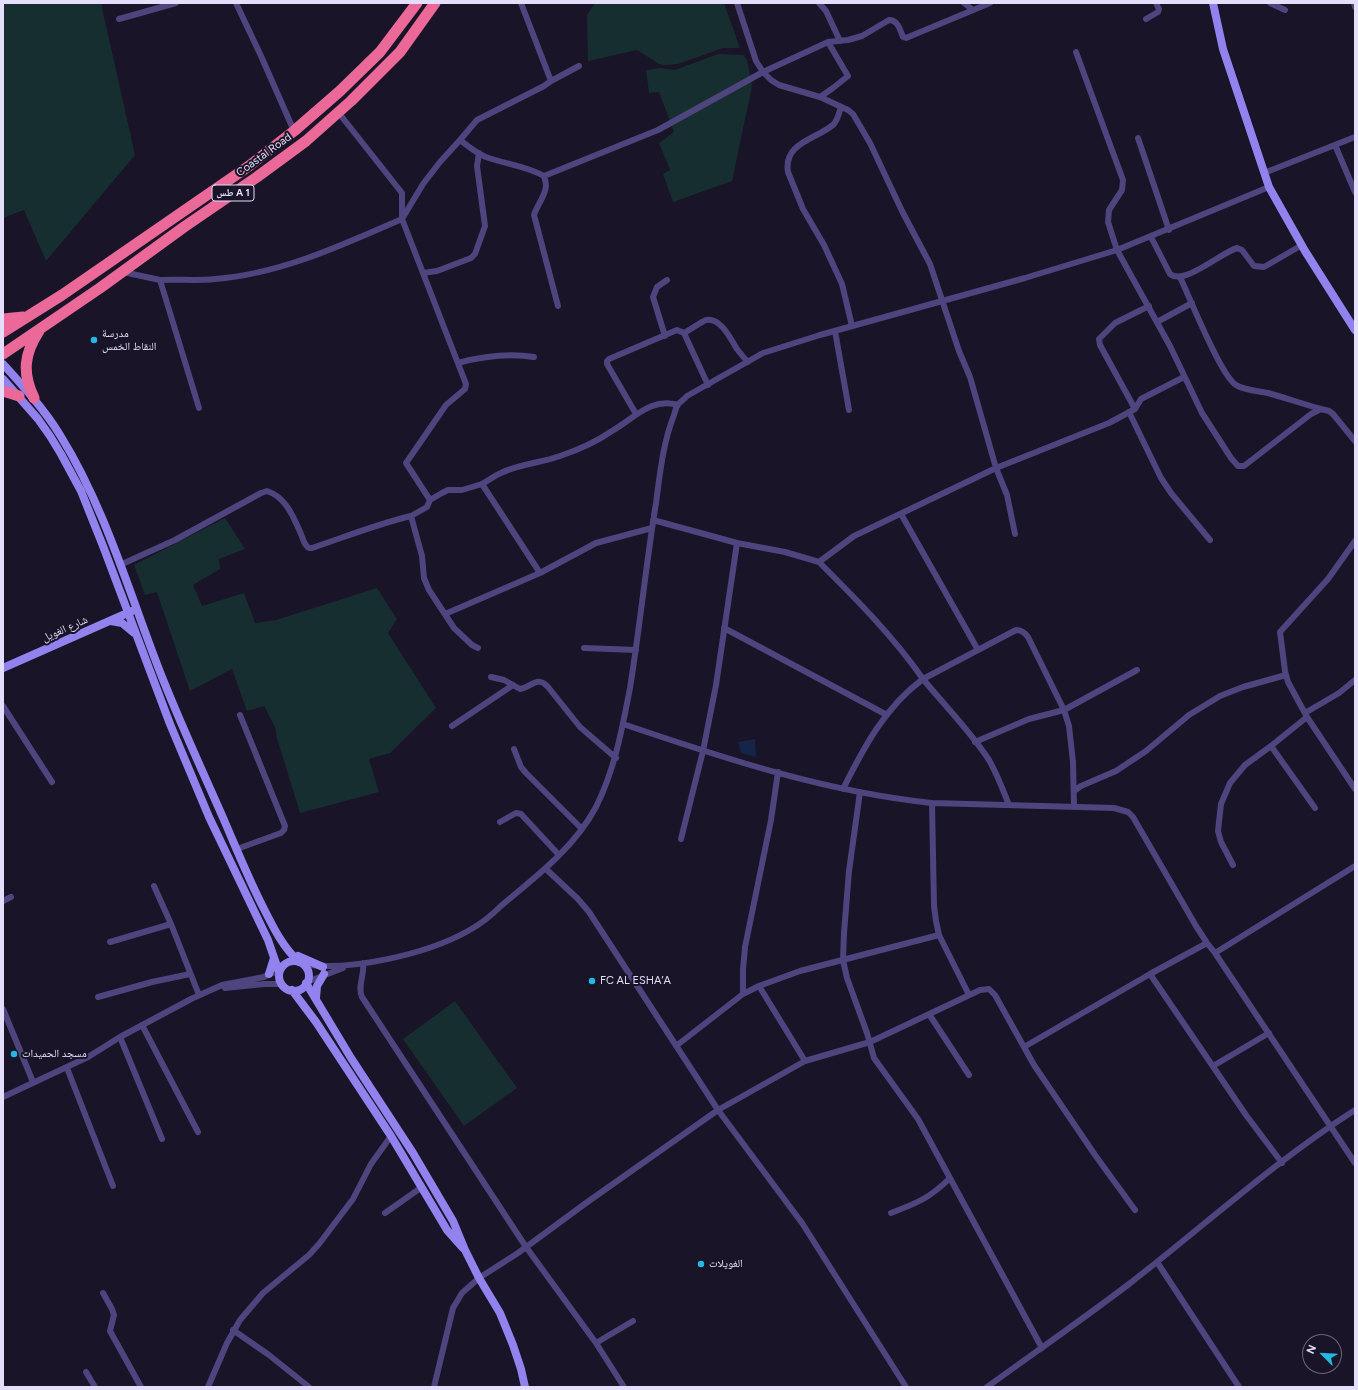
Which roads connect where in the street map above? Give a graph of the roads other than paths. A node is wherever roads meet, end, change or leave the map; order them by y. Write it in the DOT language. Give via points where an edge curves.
graph roads {
  1 [pos="176,3"];
  2 [pos="236,3"];
  3 [pos="417,3"];
  4 [pos="435,3"];
  5 [pos="521,3"];
  6 [pos="738,3"];
  7 [pos="819,3"];
  8 [pos="964,3"];
  9 [pos="990,3"];
  10 [pos="1156,3"];
  11 [pos="1213,3"];
  12 [pos="1270,3"];
  13 [pos="1354,3"];
  14 [pos="1355,7"];
  15 [pos="973,10"];
  16 [pos="1285,10"];
  17 [pos="1146,19"];
  18 [pos="119,20"];
  19 [pos="840,41"];
  20 [pos="828,42"];
  21 [pos="1076,52"];
  22 [pos="579,66"];
  23 [pos="763,72"];
  24 [pos="551,81"];
  25 [pos="820,98"];
  26 [pos="841,107"];
  27 [pos="338,112"];
  28 [pos="294,131"];
  29 [pos="1355,137"];
  30 [pos="1138,138"];
  31 [pos="460,140"];
  32 [pos="1335,144"];
  33 [pos="479,153"];
  34 [pos="1264,173"];
  35 [pos="544,176"];
  36 [pos="1269,187"];
  37 [pos="1355,192"];
  38 [pos="402,220"];
  39 [pos="1169,230"];
  40 [pos="1151,236"];
  41 [pos="1302,245"];
  42 [pos="1117,250"];
  43 [pos="121,272"];
  44 [pos="423,273"];
  45 [pos="1180,276"];
  46 [pos="160,280"];
  47 [pos="667,280"];
  48 [pos="943,302"];
  49 [pos="1192,304"];
  50 [pos="558,306"];
  51 [pos="1149,306"];
  52 [pos="25,317"];
  53 [pos="3,319"];
  54 [pos="1157,322"];
  55 [pos="47,323"];
  56 [pos="852,326"];
  57 [pos="1355,330"];
  58 [pos="835,331"];
  59 [pos="3,332"];
  60 [pos="684,333"];
  61 [pos="665,336"];
  62 [pos="3,354"];
  63 [pos="534,357"];
  64 [pos="748,362"];
  65 [pos="458,363"];
  66 [pos="3,364"];
  67 [pos="1184,376"];
  68 [pos="3,379"];
  69 [pos="708,385"];
  70 [pos="3,391"];
  71 [pos="19,396"];
  72 [pos="34,398"];
  73 [pos="678,405"];
  74 [pos="199,408"];
  75 [pos="1135,409"];
  76 [pos="1321,409"];
  77 [pos="849,410"];
  78 [pos="1129,412"];
  79 [pos="636,414"];
  80 [pos="1355,441"];
  81 [pos="996,468"];
  82 [pos="482,484"];
  83 [pos="430,500"];
  84 [pos="901,514"];
  85 [pos="411,516"];
  86 [pos="653,520"];
  87 [pos="652,528"];
  88 [pos="1015,534"];
  89 [pos="1210,540"];
  90 [pos="1355,541"];
  91 [pos="737,543"];
  92 [pos="819,562"];
  93 [pos="120,565"];
  94 [pos="540,573"];
  95 [pos="123,599"];
  96 [pos="137,609"];
  97 [pos="128,613"];
  98 [pos="445,614"];
  99 [pos="111,620"];
  100 [pos="724,628"];
  101 [pos="136,634"];
  102 [pos="478,648"];
  103 [pos="584,648"];
  104 [pos="636,650"];
  105 [pos="978,650"];
  106 [pos="3,668"];
  107 [pos="1137,670"];
  108 [pos="1286,675"];
  109 [pos="491,677"];
  110 [pos="923,679"];
  111 [pos="1355,680"];
  112 [pos="513,684"];
  113 [pos="3,706"];
  114 [pos="1064,710"];
  115 [pos="240,715"];
  116 [pos="887,715"];
  117 [pos="1306,715"];
  118 [pos="623,724"];
  119 [pos="452,726"];
  120 [pos="975,742"];
  121 [pos="1271,746"];
  122 [pos="514,749"];
  123 [pos="703,751"];
  124 [pos="616,758"];
  125 [pos="778,772"];
  126 [pos="52,782"];
  127 [pos="843,789"];
  128 [pos="1355,789"];
  129 [pos="1074,791"];
  130 [pos="860,792"];
  131 [pos="932,803"];
  132 [pos="1009,805"];
  133 [pos="1074,806"];
  134 [pos="1315,808"];
  135 [pos="500,822"];
  136 [pos="582,829"];
  137 [pos="681,839"];
  138 [pos="237,849"];
  139 [pos="559,855"];
  140 [pos="1233,865"];
  141 [pos="1355,866"];
  142 [pos="546,869"];
  143 [pos="154,886"];
  144 [pos="11,897"];
  145 [pos="3,901"];
  146 [pos="171,924"];
  147 [pos="939,935"];
  148 [pos="110,942"];
  149 [pos="1207,943"];
  150 [pos="288,950"];
  151 [pos="1215,953"];
  152 [pos="274,955"];
  153 [pos="843,960"];
  154 [pos="301,963"];
  155 [pos="363,963"];
  156 [pos="323,970"];
  157 [pos="279,972"];
  158 [pos="190,974"];
  159 [pos="269,974"];
  160 [pos="1150,974"];
  161 [pos="307,982"];
  162 [pos="282,984"];
  163 [pos="759,986"];
  164 [pos="214,989"];
  165 [pos="292,990"];
  166 [pos="744,994"];
  167 [pos="199,995"];
  168 [pos="969,995"];
  169 [pos="98,997"];
  170 [pos="316,998"];
  171 [pos="3,1009"];
  172 [pos="930,1014"];
  173 [pos="142,1025"];
  174 [pos="1269,1033"];
  175 [pos="120,1037"];
  176 [pos="870,1042"];
  177 [pos="676,1046"];
  178 [pos="1024,1046"];
  179 [pos="805,1061"];
  180 [pos="1213,1066"];
  181 [pos="67,1068"];
  182 [pos="969,1075"];
  183 [pos="33,1082"];
  184 [pos="3,1098"];
  185 [pos="718,1110"];
  186 [pos="1355,1110"];
  187 [pos="1330,1126"];
  188 [pos="198,1132"];
  189 [pos="391,1136"];
  190 [pos="162,1139"];
  191 [pos="1282,1163"];
  192 [pos="1355,1163"];
  193 [pos="950,1178"];
  194 [pos="113,1186"];
  195 [pos="422,1187"];
  196 [pos="1135,1210"];
  197 [pos="385,1213"];
  198 [pos="891,1213"];
  199 [pos="526,1247"];
  200 [pos="465,1250"];
  201 [pos="1157,1262"];
  202 [pos="479,1278"];
  203 [pos="103,1293"];
  204 [pos="633,1321"];
  205 [pos="233,1330"];
  206 [pos="596,1343"];
  207 [pos="1042,1348"];
  208 [pos="86,1372"];
  209 [pos="95,1387"];
  210 [pos="141,1387"];
  211 [pos="208,1387"];
  212 [pos="309,1387"];
  213 [pos="434,1387"];
  214 [pos="525,1387"];
  215 [pos="624,1387"];
  216 [pos="906,1387"];
  217 [pos="987,1387"];
  218 [pos="1239,1387"];
  1 -- 18 [label="street"];
  2 -- 28 [label="street"];
  3 -- 28 [label="highway, Coastal Road / طس A 1" via="380,52"];
  4 -- 27 [label="highway, Coastal Road / طس A 1" via="400,52"];
  5 -- 24 [label="street"];
  6 -- 23 [label="street" via="756,61"];
  7 -- 19 [label="street" via="826,11"];
  8 -- 15 [label="street"];
  9 -- 15 [label="street"];
  10 -- 17 [label="street" via="1158,12"];
  11 -- 34 [label="street" via="1223,49"];
  12 -- 16 [label="street"];
  13 -- 14 [label="street"];
  15 -- 19 [label="street" via="906,38 892,20 862,36"];
  19 -- 20 [label="street"];
  20 -- 23 [label="street"];
  20 -- 25 [label="street" via="848,76"];
  21 -- 42 [label="street" via="1123,180 1122,190 1109,210 1108,222"];
  22 -- 24 [label="street"];
  23 -- 25 [label="street" via="779,85"];
  23 -- 35 [label="street" via="658,130"];
  24 -- 31 [label="street" via="476,120"];
  25 -- 26 [label="street"];
  26 -- 48 [label="street" via="854,114 870,143 930,264"];
  26 -- 56 [label="street" via="833,124 805,140 792,152 787,167 803,209 824,245 842,284"];
  27 -- 38 [label="street" via="402,193"];
  27 -- 43 [label="highway, Coastal Road / طس A 1" via="306,141"];
  28 -- 52 [label="highway, Coastal Road / طس A 1" via="249,166 42,308"];
  29 -- 32 [label="street"];
  30 -- 39 [label="street"];
  31 -- 33 [label="street"];
  31 -- 38 [label="street" via="423,184"];
  32 -- 34 [label="street"];
  32 -- 37 [label="street"];
  33 -- 35 [label="street"];
  33 -- 44 [label="street" via="477,166 485,226 475,254 471,258"];
  34 -- 36 [label="street"];
  35 -- 50 [label="street" via="546,186 534,215"];
  36 -- 39 [label="street"];
  36 -- 41 [label="street"];
  38 -- 44 [label="street"];
  38 -- 46 [label="street" via="285,266 215,279"];
  39 -- 40 [label="street"];
  40 -- 42 [label="street"];
  40 -- 45 [label="street" via="1170,274"];
  41 -- 45 [label="street" via="1264,267 1254,266 1242,250 1237,248 1195,271"];
  41 -- 57 [label="street"];
  42 -- 48 [label="street"];
  42 -- 51 [label="street"];
  43 -- 46 [label="street"];
  43 -- 55 [label="highway, Coastal Road / طس A 1"];
  44 -- 65 [label="street"];
  45 -- 49 [label="street"];
  46 -- 74 [label="street"];
  47 -- 61 [label="street" via="657,287 653,296"];
  48 -- 56 [label="street"];
  48 -- 81 [label="street" via="970,377"];
  49 -- 54 [label="street"];
  49 -- 76 [label="street" via="1222,366 1234,384"];
  51 -- 54 [label="street"];
  51 -- 75 [label="street" via="1115,323 1100,338 1100,345"];
  52 -- 53 [label="highway"];
  52 -- 59 [label="highway, Coastal Road / طس A 1"];
  54 -- 67 [label="street"];
  55 -- 62 [label="highway, Coastal Road / طس A 1"];
  55 -- 72 [label="highway" via="32,341 28,352 26,376"];
  56 -- 58 [label="street"];
  58 -- 64 [label="street" via="763,353"];
  58 -- 77 [label="street"];
  60 -- 61 [label="street" via="677,330"];
  60 -- 64 [label="street" via="706,320 715,322 729,335"];
  60 -- 69 [label="street"];
  61 -- 79 [label="street" via="607,361"];
  63 -- 65 [label="street" via="496,355"];
  64 -- 69 [label="street"];
  65 -- 83 [label="street" via="465,381 465,389 446,405 406,463"];
  66 -- 72 [label="street"];
  67 -- 75 [label="street" via="1141,399"];
  67 -- 76 [label="street" via="1202,413 1235,464 1240,467"];
  68 -- 71 [label="street"];
  69 -- 73 [label="street" via="687,396"];
  70 -- 71 [label="highway"];
  71 -- 95 [label="street" via="50,436 72,472"];
  72 -- 93 [label="street" via="80,469"];
  73 -- 79 [label="street" via="664,403"];
  73 -- 86 [label="street" via="664,452"];
  75 -- 78 [label="street"];
  76 -- 80 [label="street" via="1333,414"];
  78 -- 81 [label="street" via="1109,423"];
  78 -- 89 [label="street" via="1161,478"];
  79 -- 82 [label="street" via="589,444 559,457 501,473"];
  81 -- 84 [label="street"];
  81 -- 88 [label="street" via="1007,495"];
  82 -- 83 [label="street" via="462,490 448,490"];
  82 -- 94 [label="street"];
  83 -- 85 [label="street" via="427,507"];
  84 -- 92 [label="street" via="854,536"];
  84 -- 105 [label="street"];
  85 -- 93 [label="street" via="387,521 309,548 304,543 292,512 277,496 267,491 261,492 175,540"];
  85 -- 98 [label="street" via="422,556 426,584"];
  86 -- 87 [label="street"];
  86 -- 91 [label="street"];
  87 -- 94 [label="street" via="596,543"];
  87 -- 104 [label="street"];
  90 -- 108 [label="street" via="1328,579 1280,632"];
  91 -- 92 [label="street" via="785,552"];
  91 -- 100 [label="street"];
  92 -- 110 [label="street" via="860,602 906,655"];
  93 -- 96 [label="street"];
  94 -- 98 [label="street"];
  95 -- 97 [label="street"];
  95 -- 99 [label="street"];
  96 -- 97 [label="street, شارع الغويل"];
  96 -- 138 [label="street" via="162,678"];
  97 -- 99 [label="street, شارع الغويل"];
  97 -- 101 [label="street"];
  98 -- 102 [label="street" via="454,628"];
  99 -- 101 [label="street" via="122,623"];
  99 -- 106 [label="street, شارع الغويل"];
  100 -- 116 [label="street"];
  100 -- 123 [label="street"];
  101 -- 152 [label="street" via="188,768"];
  103 -- 104 [label="street"];
  104 -- 118 [label="street"];
  105 -- 110 [label="street"];
  105 -- 114 [label="street" via="1016,630 1025,633"];
  107 -- 114 [label="street"];
  108 -- 117 [label="street"];
  108 -- 129 [label="street" via="1220,696 1189,715 1146,751 1116,771"];
  109 -- 112 [label="street"];
  110 -- 116 [label="street" via="898,700"];
  110 -- 120 [label="street"];
  111 -- 117 [label="street"];
  112 -- 119 [label="street"];
  112 -- 124 [label="street" via="523,689 542,682 580,727"];
  113 -- 126 [label="street"];
  114 -- 120 [label="street" via="1029,719"];
  114 -- 129 [label="street" via="1071,734"];
  115 -- 138 [label="street" via="285,826 281,833"];
  116 -- 127 [label="street" via="866,743"];
  117 -- 121 [label="street"];
  117 -- 128 [label="street"];
  118 -- 123 [label="street"];
  118 -- 124 [label="street"];
  120 -- 132 [label="street" via="997,776"];
  121 -- 134 [label="street"];
  121 -- 140 [label="street" via="1237,773 1221,804 1218,831"];
  122 -- 136 [label="street" via="526,773"];
  123 -- 125 [label="street"];
  123 -- 137 [label="street"];
  124 -- 136 [label="street" via="601,796"];
  125 -- 127 [label="street"];
  125 -- 166 [label="street" via="771,820 745,947"];
  127 -- 130 [label="street"];
  129 -- 133 [label="street"];
  130 -- 131 [label="street"];
  130 -- 153 [label="street" via="849,871"];
  131 -- 132 [label="street"];
  131 -- 147 [label="street" via="934,906"];
  132 -- 133 [label="street"];
  133 -- 149 [label="street" via="1122,809 1133,817"];
  135 -- 139 [label="street" via="516,813 521,814"];
  136 -- 139 [label="street"];
  138 -- 150 [label="street" via="255,891"];
  139 -- 142 [label="street"];
  141 -- 151 [label="street"];
  142 -- 155 [label="street" via="467,932 432,948"];
  142 -- 177 [label="street" via="589,912"];
  143 -- 146 [label="street"];
  144 -- 145 [label="street"];
  146 -- 148 [label="street"];
  146 -- 158 [label="street"];
  147 -- 153 [label="street"];
  147 -- 168 [label="street"];
  149 -- 151 [label="street"];
  149 -- 160 [label="street"];
  150 -- 154 [label="street"];
  150 -- 156 [label="street"];
  151 -- 174 [label="street"];
  152 -- 157 [label="street"];
  152 -- 159 [label="street"];
  153 -- 163 [label="street" via="800,971"];
  153 -- 176 [label="street"];
  154 -- 156 [label="street"];
  154 -- 157 [label="street" via="291,961"];
  154 -- 161 [label="street" via="307,970"];
  155 -- 156 [label="street"];
  155 -- 199 [label="street" via="360,989 362,997"];
  156 -- 161 [label="street"];
  156 -- 170 [label="street"];
  157 -- 159 [label="street"];
  157 -- 162 [label="street"];
  158 -- 167 [label="street"];
  158 -- 169 [label="street"];
  159 -- 164 [label="street"];
  160 -- 178 [label="street"];
  160 -- 180 [label="street"];
  161 -- 165 [label="street" via="300,989"];
  161 -- 170 [label="street"];
  162 -- 164 [label="street"];
  162 -- 165 [label="street" via="288,990"];
  163 -- 166 [label="street"];
  163 -- 179 [label="street"];
  164 -- 167 [label="street"];
  165 -- 189 [label="street"];
  166 -- 177 [label="street"];
  167 -- 173 [label="street"];
  168 -- 172 [label="street"];
  168 -- 178 [label="street" via="989,989"];
  170 -- 200 [label="street" via="437,1194 456,1227"];
  171 -- 183 [label="street"];
  172 -- 176 [label="street"];
  172 -- 182 [label="street"];
  173 -- 175 [label="street"];
  173 -- 188 [label="street"];
  174 -- 180 [label="street"];
  174 -- 187 [label="street"];
  175 -- 181 [label="street"];
  175 -- 190 [label="street"];
  176 -- 179 [label="street"];
  176 -- 193 [label="street" via="874,1058 918,1119"];
  177 -- 185 [label="street"];
  178 -- 196 [label="street" via="1034,1065"];
  179 -- 185 [label="street"];
  180 -- 191 [label="street"];
  181 -- 183 [label="street"];
  181 -- 194 [label="street"];
  183 -- 184 [label="street"];
  185 -- 199 [label="street"];
  185 -- 216 [label="street" via="802,1222"];
  186 -- 187 [label="street"];
  187 -- 191 [label="street"];
  187 -- 192 [label="street"];
  189 -- 195 [label="street"];
  189 -- 205 [label="street" via="371,1164 345,1210 319,1244 259,1297"];
  191 -- 201 [label="street"];
  193 -- 198 [label="street" via="937,1191"];
  193 -- 207 [label="street"];
  195 -- 197 [label="street"];
  195 -- 200 [label="street" via="447,1230"];
  199 -- 202 [label="street"];
  199 -- 206 [label="street"];
  200 -- 202 [label="street"];
  201 -- 207 [label="street"];
  201 -- 218 [label="street"];
  202 -- 213 [label="street" via="462,1293 453,1308"];
  202 -- 214 [label="street" via="500,1313 513,1345"];
  203 -- 210 [label="street" via="114,1315 110,1331"];
  204 -- 206 [label="street"];
  205 -- 211 [label="street"];
  205 -- 212 [label="street"];
  206 -- 215 [label="street"];
  207 -- 217 [label="street"];
  208 -- 209 [label="street"];
}
